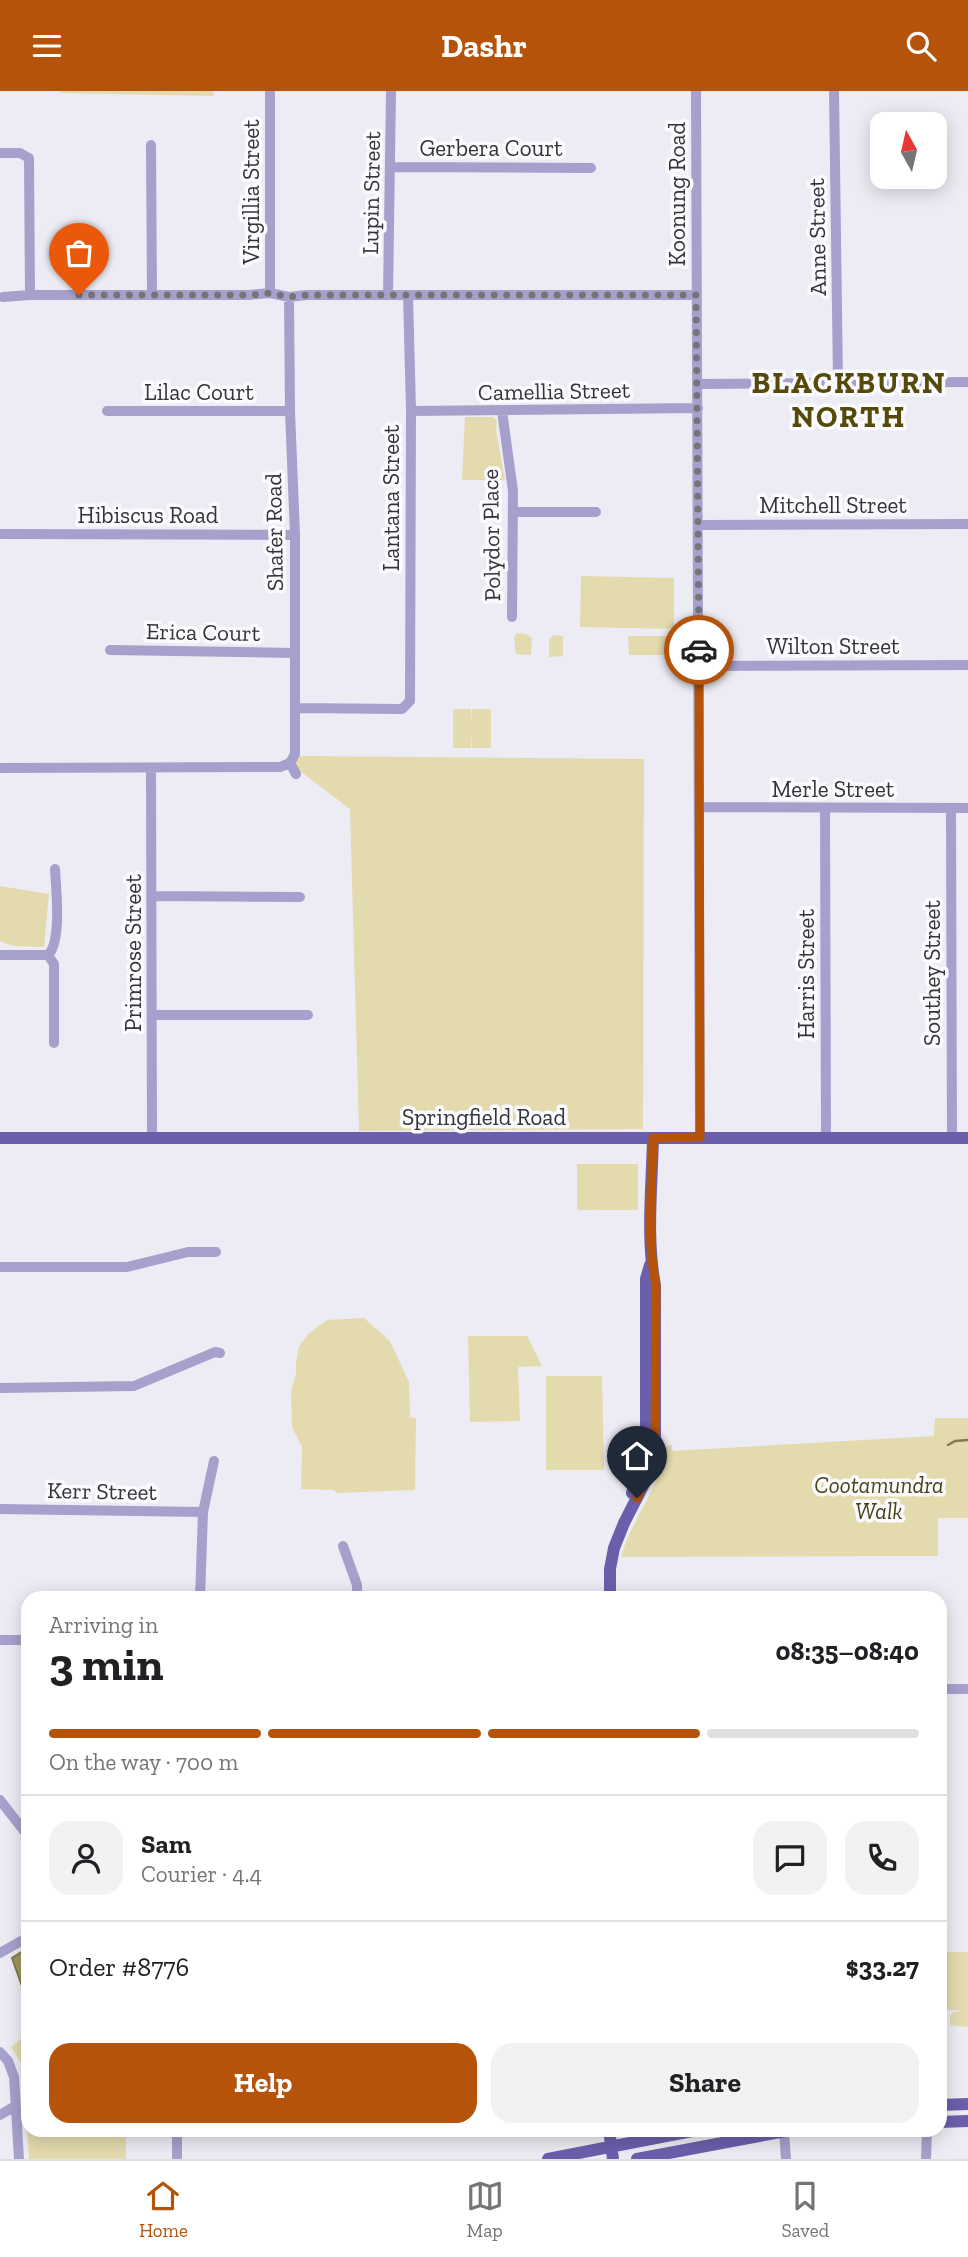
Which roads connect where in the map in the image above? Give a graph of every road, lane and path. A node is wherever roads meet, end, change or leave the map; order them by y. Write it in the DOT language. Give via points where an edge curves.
graph roads {
  1 [pos="270,91"];
  2 [pos="391,91"];
  3 [pos="696,91"];
  4 [pos="834,91"];
  5 [pos="151,145"];
  6 [pos="0,153"];
  7 [pos="390,167"];
  8 [pos="590,167"];
  9 [pos="270,293"];
  10 [pos="30,295"];
  11 [pos="152,295"];
  12 [pos="388,295"];
  13 [pos="408,295"];
  14 [pos="696,295"];
  15 [pos="1,297"];
  16 [pos="289,297"];
  17 [pos="968,382"];
  18 [pos="838,383"];
  19 [pos="698,384"];
  20 [pos="698,408"];
  21 [pos="107,411"];
  22 [pos="290,411"];
  23 [pos="411,411"];
  24 [pos="502,411"];
  25 [pos="514,512"];
  26 [pos="596,512"];
  27 [pos="968,524"];
  28 [pos="698,525"];
  29 [pos="0,534"];
  30 [pos="295,535"];
  31 [pos="512,617"];
  32 [pos="110,650"];
  33 [pos="295,653"];
  34 [pos="968,665"];
  35 [pos="699,666"];
  36 [pos="295,708"];
  37 [pos="290,764"];
  38 [pos="0,768"];
  39 [pos="151,768"];
  40 [pos="296,773"];
  41 [pos="699,807"];
  42 [pos="825,809"];
  43 [pos="951,809"];
  44 [pos="968,809"];
  45 [pos="55,869"];
  46 [pos="153,897"];
  47 [pos="300,897"];
  48 [pos="0,955"];
  49 [pos="48,955"];
  50 [pos="153,1014"];
  51 [pos="308,1015"];
  52 [pos="54,1043"];
  53 [pos="700,1137"];
  54 [pos="0,1138"];
  55 [pos="152,1138"];
  56 [pos="653,1138"];
  57 [pos="826,1138"];
  58 [pos="952,1138"];
  59 [pos="968,1138"];
  60 [pos="216,1252"];
  61 [pos="0,1267"];
  62 [pos="651,1343"];
  63 [pos="220,1353"];
  64 [pos="646,1373"];
  65 [pos="655,1384"];
  66 [pos="0,1388"];
  67 [pos="214,1461"];
  68 [pos="0,1509"];
  69 [pos="203,1512"];
  70 [pos="343,1546"];
  71 [pos="609,1547"];
  72 [pos="200,1591"];
  73 [pos="358,1591"];
  74 [pos="607,1591"];
  75 [pos="0,1640"];
  76 [pos="21,1640"];
  77 [pos="947,1689"];
  78 [pos="968,1689"];
  79 [pos="0,1800"];
  80 [pos="21,1827"];
  81 [pos="21,1941"];
  82 [pos="0,1953"];
  83 [pos="0,2052"];
  84 [pos="968,2104"];
  85 [pos="947,2105"];
  86 [pos="15,2106"];
  87 [pos="0,2115"];
  88 [pos="968,2121"];
  89 [pos="947,2122"];
  90 [pos="177,2137"];
  91 [pos="661,2137"];
  92 [pos="751,2137"];
  93 [pos="787,2137"];
  94 [pos="927,2137"];
  95 [pos="641,2141"];
  96 [pos="612,2153"];
  97 [pos="643,2158"];
  98 [pos="19,2159"];
  99 [pos="177,2159"];
  100 [pos="548,2159"];
  101 [pos="786,2159"];
  102 [pos="926,2159"];
  1 -- 9 [label="street, Virgillia Street"];
  2 -- 7 [label="street, Lupin Street"];
  3 -- 14 [label="street, Koonung Road"];
  4 -- 18 [label="street, Anne Street"];
  5 -- 11 [label="street"];
  6 -- 10 [label="street" via="29,158"];
  7 -- 8 [label="street, Gerbera Court"];
  7 -- 12 [label="street, Lupin Street"];
  9 -- 11 [label="street"];
  9 -- 16 [label="street"];
  10 -- 11 [label="street"];
  10 -- 15 [label="street"];
  12 -- 13 [label="street"];
  12 -- 16 [label="street"];
  13 -- 14 [label="street"];
  13 -- 23 [label="street, Lantana Street"];
  14 -- 19 [label="street, Koonung Road"];
  16 -- 22 [label="street, Shafer Road"];
  17 -- 18 [label="street"];
  18 -- 19 [label="street"];
  19 -- 20 [label="street, Koonung Road"];
  20 -- 24 [label="street, Camellia Street"];
  20 -- 28 [label="street, Koonung Road"];
  21 -- 22 [label="street, Lilac Court"];
  22 -- 30 [label="street, Shafer Road"];
  23 -- 24 [label="street, Camellia Street"];
  23 -- 36 [label="street, Lantana Street" via="410,701 402,709"];
  24 -- 25 [label="street, Polydor Place"];
  25 -- 26 [label="street"];
  25 -- 31 [label="street, Polydor Place"];
  27 -- 28 [label="street, Mitchell Street"];
  28 -- 35 [label="street, Koonung Road"];
  29 -- 30 [label="street, Hibiscus Road"];
  30 -- 33 [label="street, Shafer Road"];
  32 -- 33 [label="street, Erica Court"];
  33 -- 36 [label="street, Shafer Road"];
  34 -- 35 [label="street, Wilton Street"];
  35 -- 41 [label="street, Koonung Road"];
  36 -- 37 [label="street, Shafer Road" via="295,754"];
  37 -- 39 [label="street"];
  37 -- 40 [label="street"];
  38 -- 39 [label="street"];
  39 -- 46 [label="street, Primrose Street"];
  41 -- 42 [label="street, Merle Street"];
  41 -- 53 [label="street, Koonung Road"];
  42 -- 43 [label="street, Merle Street"];
  42 -- 57 [label="street, Harris Street"];
  43 -- 44 [label="street, Merle Street"];
  43 -- 58 [label="street, Southey Street"];
  45 -- 49 [label="street" via="54,947"];
  46 -- 47 [label="street"];
  46 -- 50 [label="street, Primrose Street"];
  48 -- 49 [label="street"];
  49 -- 52 [label="street" via="54,964"];
  50 -- 51 [label="street"];
  50 -- 55 [label="street, Primrose Street"];
  53 -- 56 [label="main road, Springfield Road"];
  53 -- 57 [label="main road, Springfield Road"];
  54 -- 55 [label="main road, Springfield Road"];
  55 -- 56 [label="main road, Springfield Road"];
  56 -- 62 [label="main road" via="651,1262 656,1285"];
  57 -- 58 [label="main road, Springfield Road"];
  58 -- 59 [label="main road, Springfield Road"];
  60 -- 61 [label="street" via="188,1252 127,1267"];
  62 -- 64 [label="main road"];
  62 -- 65 [label="main road"];
  63 -- 66 [label="street" via="134,1386"];
  64 -- 65 [label="main road"];
  64 -- 71 [label="main road" via="642,1465 614,1523"];
  65 -- 71 [label="main road" via="653,1459 646,1481"];
  67 -- 69 [label="street"];
  68 -- 69 [label="street, Kerr Street"];
  69 -- 72 [label="street"];
  70 -- 73 [label="street"];
  71 -- 74 [label="main road"];
  75 -- 76 [label="street"];
  77 -- 78 [label="street"];
  79 -- 80 [label="street"];
  81 -- 82 [label="street"];
  83 -- 86 [label="street" via="12,2069"];
  84 -- 85 [label="main road"];
  86 -- 87 [label="street"];
  86 -- 98 [label="street"];
  88 -- 89 [label="main road"];
  90 -- 99 [label="street"];
  91 -- 95 [label="main road"];
  92 -- 97 [label="main road"];
  93 -- 101 [label="street"];
  94 -- 102 [label="street"];
  95 -- 96 [label="main road"];
  95 -- 97 [label="street"];
  96 -- 100 [label="main road"];
}
